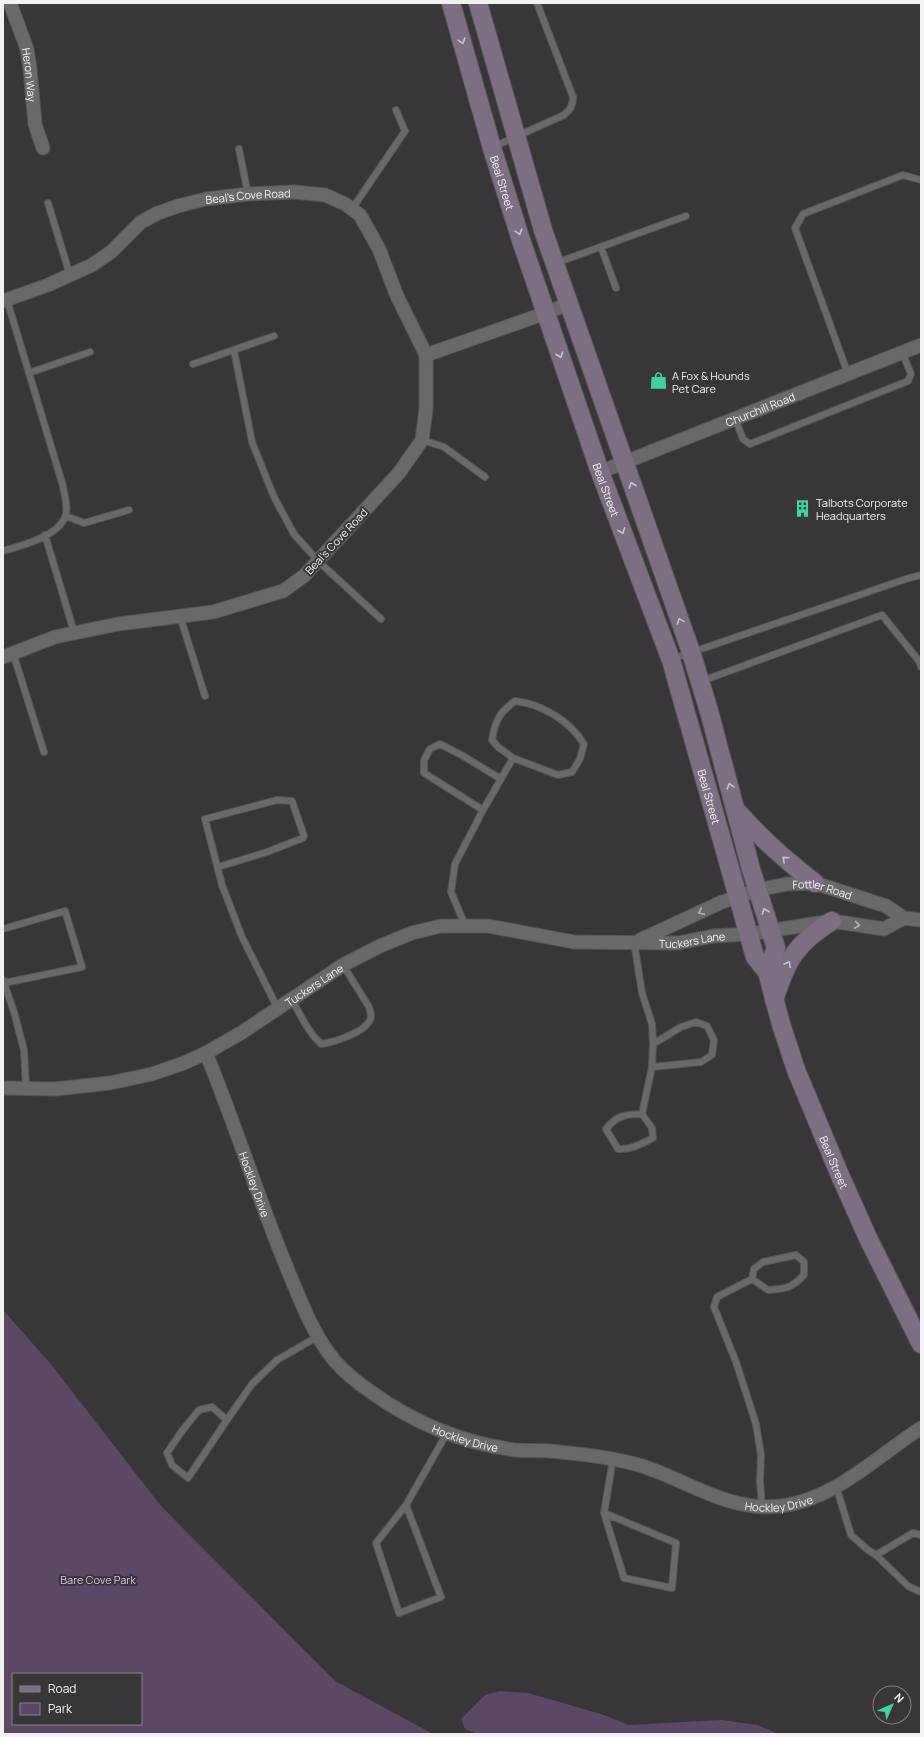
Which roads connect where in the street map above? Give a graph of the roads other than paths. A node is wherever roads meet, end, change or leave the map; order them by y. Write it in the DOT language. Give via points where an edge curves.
graph roads {
  1 [pos="10,3"];
  2 [pos="451,3"];
  3 [pos="478,3"];
  4 [pos="537,3"];
  5 [pos="396,110"];
  6 [pos="516,138"];
  7 [pos="43,148"];
  8 [pos="492,148"];
  9 [pos="238,149"];
  10 [pos="921,180"];
  11 [pos="248,194"];
  12 [pos="48,203"];
  13 [pos="352,209"];
  14 [pos="686,216"];
  15 [pos="601,247"];
  16 [pos="555,264"];
  17 [pos="70,275"];
  18 [pos="616,288"];
  19 [pos="5,301"];
  20 [pos="568,304"];
  21 [pos="546,313"];
  22 [pos="274,336"];
  23 [pos="921,345"];
  24 [pos="234,350"];
  25 [pos="90,352"];
  26 [pos="902,352"];
  27 [pos="426,355"];
  28 [pos="193,364"];
  29 [pos="29,373"];
  30 [pos="848,374"];
  31 [pos="735,418"];
  32 [pos="422,440"];
  33 [pos="624,462"];
  34 [pos="600,472"];
  35 [pos="485,477"];
  36 [pos="129,510"];
  37 [pos="66,516"];
  38 [pos="45,535"];
  39 [pos="3,551"];
  40 [pos="318,561"];
  41 [pos="921,575"];
  42 [pos="180,616"];
  43 [pos="381,619"];
  44 [pos="74,632"];
  45 [pos="691,652"];
  46 [pos="8,655"];
  47 [pos="671,660"];
  48 [pos="921,667"];
  49 [pos="700,681"];
  50 [pos="205,696"];
  51 [pos="44,752"];
  52 [pos="514,758"];
  53 [pos="501,779"];
  54 [pos="483,810"];
  55 [pos="737,810"];
  56 [pos="218,867"];
  57 [pos="815,883"];
  58 [pos="758,890"];
  59 [pos="737,897"];
  60 [pos="904,918"];
  61 [pos="921,920"];
  62 [pos="832,921"];
  63 [pos="465,925"];
  64 [pos="3,929"];
  65 [pos="772,930"];
  66 [pos="749,934"];
  67 [pos="634,942"];
  68 [pos="343,965"];
  69 [pos="767,972"];
  70 [pos="3,982"];
  71 [pos="292,1000"];
  72 [pos="774,1000"];
  73 [pos="278,1009"];
  74 [pos="653,1044"];
  75 [pos="206,1053"];
  76 [pos="652,1067"];
  77 [pos="3,1088"];
  78 [pos="26,1088"];
  79 [pos="642,1114"];
  80 [pos="752,1279"];
  81 [pos="317,1337"];
  82 [pos="921,1344"];
  83 [pos="227,1420"];
  84 [pos="921,1428"];
  85 [pos="447,1433"];
  86 [pos="613,1459"];
  87 [pos="836,1486"];
  88 [pos="406,1505"];
  89 [pos="762,1507"];
  90 [pos="604,1513"];
  91 [pos="921,1535"];
  92 [pos="876,1555"];
  93 [pos="921,1592"];
  1 -- 7 [label="street, Heron Way" via="27,49 35,124"];
  2 -- 8 [label="street, Beal Street, one-way"];
  3 -- 6 [label="street, Beal Street"];
  4 -- 6 [label="lane" via="573,97 573,104 564,115"];
  5 -- 13 [label="lane" via="405,130"];
  6 -- 8 [label="lane"];
  6 -- 16 [label="street, Beal Street"];
  8 -- 21 [label="street, Beal Street, one-way"];
  9 -- 11 [label="lane"];
  10 -- 30 [label="lane" via="903,175 803,214 795,228"];
  11 -- 13 [label="street, Beal's Cove Road" via="294,192 325,195"];
  11 -- 17 [label="street, Beal's Cove Road" via="206,199 158,213 141,222 111,252 92,265"];
  12 -- 17 [label="lane"];
  13 -- 27 [label="street, Beal's Cove Road" via="360,214 379,249 397,296"];
  14 -- 15 [label="lane"];
  15 -- 16 [label="lane"];
  15 -- 18 [label="lane"];
  16 -- 20 [label="street, Beal Street"];
  17 -- 19 [label="street, Beal's Cove Road"];
  19 -- 29 [label="lane"];
  20 -- 21 [label="street"];
  20 -- 33 [label="street, Beal Street"];
  21 -- 27 [label="street"];
  21 -- 34 [label="street, Beal Street, one-way"];
  22 -- 24 [label="lane"];
  23 -- 26 [label="street, Churchill Road"];
  24 -- 28 [label="lane"];
  24 -- 40 [label="lane" via="252,442 274,497 294,534"];
  25 -- 29 [label="lane"];
  26 -- 30 [label="street, Churchill Road"];
  26 -- 31 [label="lane" via="911,374 908,381 750,444 743,439"];
  27 -- 32 [label="street, Beal's Cove Road" via="426,409"];
  29 -- 37 [label="lane" via="63,486"];
  30 -- 31 [label="street, Churchill Road"];
  31 -- 33 [label="street, Churchill Road"];
  32 -- 35 [label="lane" via="444,447"];
  32 -- 40 [label="street, Beal's Cove Road" via="399,473"];
  33 -- 34 [label="street, Churchill Road"];
  45 -- 33 [label="street, Beal Street, one-way"];
  34 -- 47 [label="street, Beal Street, one-way"];
  36 -- 37 [label="lane" via="84,523"];
  37 -- 38 [label="lane" via="58,527"];
  38 -- 39 [label="lane"];
  38 -- 44 [label="lane"];
  40 -- 42 [label="street, Beal's Cove Road" via="304,576 282,590 213,612"];
  40 -- 43 [label="lane"];
  41 -- 45 [label="lane"];
  42 -- 44 [label="street, Beal's Cove Road"];
  42 -- 50 [label="lane"];
  44 -- 46 [label="street, Beal's Cove Road" via="55,636"];
  45 -- 47 [label="lane"];
  45 -- 49 [label="street, Beal Street"];
  46 -- 51 [label="lane"];
  47 -- 59 [label="street, Beal Street"];
  48 -- 49 [label="lane" via="882,615"];
  55 -- 49 [label="street, Beal Street, one-way"];
  52 -- 52 [label="lane" via="558,775 572,772 580,759 584,744 576,732 548,711 526,702 515,701 504,709 494,724 492,740"];
  52 -- 53 [label="lane"];
  53 -- 54 [label="lane"];
  53 -- 54 [label="lane" via="440,744 430,748 424,760 424,773"];
  54 -- 63 [label="lane" via="454,864 451,892"];
  57 -- 55 [label="street, one-way" via="787,861"];
  55 -- 58 [label="street, Beal Street"];
  56 -- 56 [label="lane" via="303,838 292,801 277,800 205,819"];
  56 -- 73 [label="lane" via="222,885 242,937"];
  57 -- 58 [label="street, Fottler Road" via="787,884"];
  57 -- 60 [label="street, Fottler Road" via="886,906"];
  58 -- 59 [label="street, Fottler Road"];
  65 -- 58 [label="street, Beal Street, one-way"];
  59 -- 66 [label="street, Beal Street"];
  59 -- 67 [label="street, Tuckers Lane, one-way"];
  60 -- 61 [label="street, Fottler Road"];
  62 -- 60 [label="street, one-way" via="884,929"];
  62 -- 65 [label="street"];
  72 -- 62 [label="street, one-way" via="782,977 797,949 806,938"];
  63 -- 67 [label="street, Tuckers Lane" via="488,926 574,942"];
  63 -- 68 [label="street, Tuckers Lane" via="441,926 412,933"];
  64 -- 70 [label="lane" via="65,911 82,967"];
  65 -- 66 [label="street"];
  65 -- 69 [label="street, Beal Street" via="776,948"];
  66 -- 67 [label="street, Tuckers Lane" via="713,936 678,943"];
  66 -- 69 [label="street, Beal Street" via="755,957"];
  67 -- 74 [label="lane" via="642,993 652,1024"];
  68 -- 71 [label="street, Tuckers Lane"];
  68 -- 71 [label="lane" via="369,1007 371,1015 369,1022 356,1032 337,1041 321,1044 306,1027"];
  69 -- 72 [label="street, Beal Street"];
  70 -- 78 [label="lane" via="24,1050"];
  71 -- 73 [label="street, Tuckers Lane"];
  72 -- 82 [label="street, Beal Street" via="796,1070 839,1173"];
  73 -- 75 [label="street, Tuckers Lane"];
  74 -- 76 [label="lane"];
  74 -- 76 [label="lane" via="681,1027 696,1022 707,1026 714,1040 712,1055 701,1062"];
  75 -- 78 [label="street, Tuckers Lane" via="168,1069 110,1083 55,1089"];
  75 -- 81 [label="street, Hockley Drive" via="229,1108 271,1230"];
  76 -- 79 [label="lane"];
  77 -- 78 [label="street, Tuckers Lane"];
  79 -- 79 [label="lane" via="627,1114 613,1120 606,1128 618,1149 628,1149 652,1138 652,1128"];
  80 -- 80 [label="lane" via="768,1290 779,1290 794,1285 804,1275 804,1262 796,1255 763,1262 754,1269"];
  80 -- 89 [label="lane" via="717,1297 714,1307 736,1362 756,1424 761,1455"];
  81 -- 83 [label="lane" via="277,1360 252,1384"];
  81 -- 85 [label="street, Hockley Drive" via="335,1361 360,1384 418,1421"];
  83 -- 83 [label="lane" via="212,1407 199,1410 168,1453 172,1465 188,1478"];
  84 -- 87 [label="street, Hockley Drive"];
  85 -- 86 [label="street, Hockley Drive" via="482,1444 517,1450"];
  85 -- 88 [label="lane"];
  86 -- 89 [label="street, Hockley Drive" via="640,1465 724,1500"];
  86 -- 90 [label="lane"];
  87 -- 89 [label="street, Hockley Drive" via="805,1501"];
  87 -- 92 [label="lane" via="851,1535"];
  88 -- 88 [label="lane" via="441,1597 399,1612 376,1543"];
  90 -- 90 [label="lane" via="624,1578 672,1588 676,1543"];
  91 -- 92 [label="lane" via="913,1534"];
  92 -- 93 [label="lane" via="908,1586"];
}
